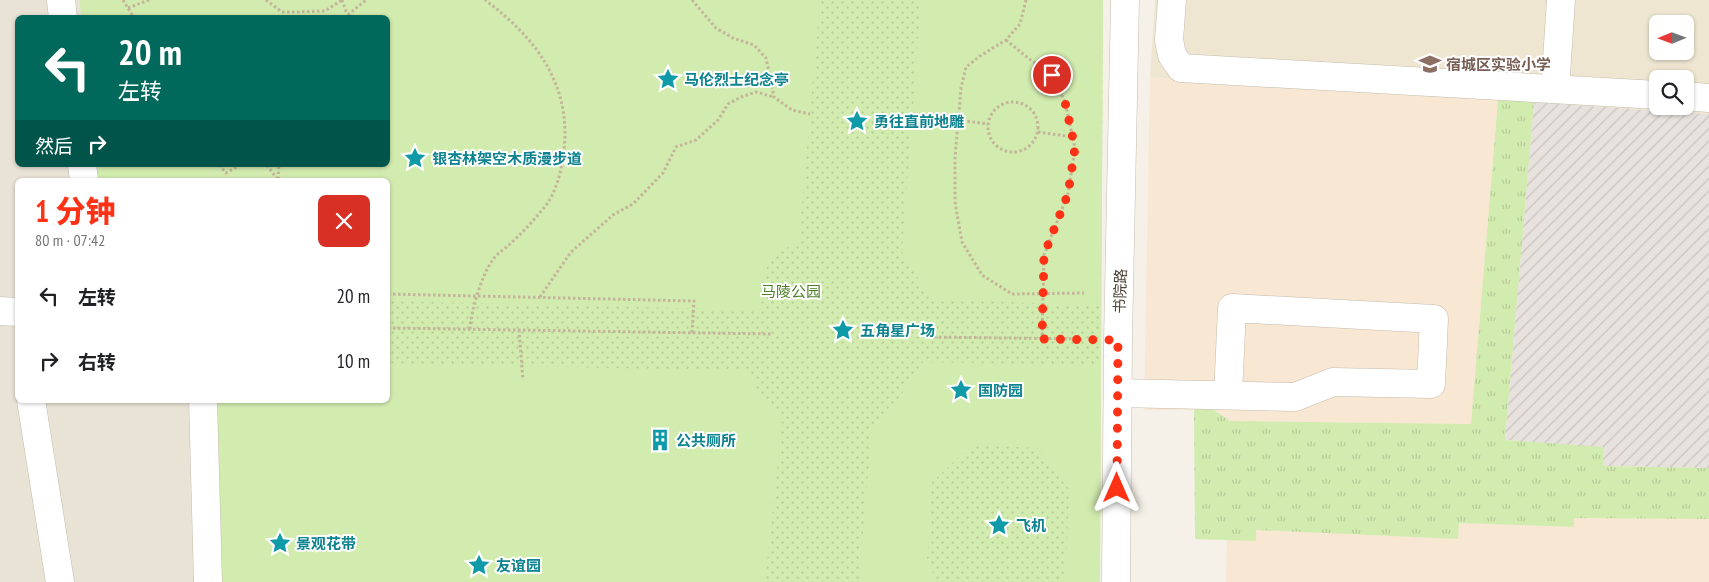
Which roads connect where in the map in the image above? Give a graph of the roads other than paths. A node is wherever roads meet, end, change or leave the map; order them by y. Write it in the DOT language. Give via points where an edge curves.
graph roads {
  1 [pos="61,0"];
  2 [pos="1125,0"];
  3 [pos="1172,0"];
  4 [pos="1561,0"];
  5 [pos="63,15"];
  6 [pos="1555,89"];
  7 [pos="1649,94"];
  8 [pos="1694,97"];
  9 [pos="1709,98"];
  10 [pos="1118,393"];
  11 [pos="1228,395"];
  12 [pos="31,403"];
  13 [pos="203,403"];
  14 [pos="60,582"];
  15 [pos="208,582"];
  16 [pos="1116,582"];
  1 -- 5 [label="street"];
  2 -- 10 [label="street, 书院路"];
  3 -- 6 [label="street" via="1169,40 1172,55 1181,68"];
  4 -- 6 [label="street"];
  6 -- 7 [label="street"];
  8 -- 9 [label="street"];
  10 -- 11 [label="street"];
  10 -- 16 [label="street, 书院路"];
  11 -- 11 [label="street" via="1295,397 1333,382 1431,384 1434,319 1232,308"];
  12 -- 14 [label="street"];
  13 -- 15 [label="street"];
}
